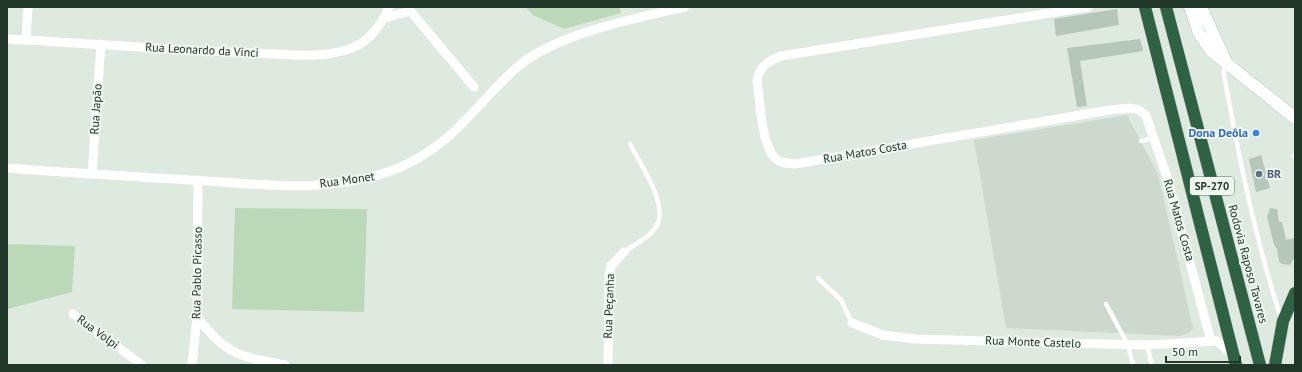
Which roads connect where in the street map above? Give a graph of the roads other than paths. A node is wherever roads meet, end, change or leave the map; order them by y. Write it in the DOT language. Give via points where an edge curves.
graph roads {
  1 [pos="28,7"];
  2 [pos="389,7"];
  3 [pos="685,7"];
  4 [pos="1088,7"];
  5 [pos="1145,7"];
  6 [pos="1166,7"];
  7 [pos="1190,7"];
  8 [pos="1201,7"];
  9 [pos="409,9"];
  10 [pos="385,18"];
  11 [pos="7,39"];
  12 [pos="26,40"];
  13 [pos="101,44"];
  14 [pos="1226,62"];
  15 [pos="474,86"];
  16 [pos="1295,118"];
  17 [pos="1154,138"];
  18 [pos="1141,140"];
  19 [pos="630,144"];
  20 [pos="7,168"];
  21 [pos="92,174"];
  22 [pos="198,180"];
  23 [pos="624,252"];
  24 [pos="818,278"];
  25 [pos="1294,297"];
  26 [pos="1106,304"];
  27 [pos="73,314"];
  28 [pos="197,317"];
  29 [pos="1283,321"];
  30 [pos="852,323"];
  31 [pos="1227,323"];
  32 [pos="1214,341"];
  33 [pos="1128,345"];
  34 [pos="1147,345"];
  35 [pos="1235,360"];
  36 [pos="142,365"];
  37 [pos="192,365"];
  38 [pos="285,365"];
  39 [pos="608,365"];
  40 [pos="1133,365"];
  41 [pos="1152,365"];
  42 [pos="1260,365"];
  43 [pos="1275,365"];
  1 -- 12 [label="street"];
  2 -- 10 [label="street, Rua Leonardo da Vinci"];
  3 -- 22 [label="street, Rua Monet" via="574,37 531,56 514,69 453,134 411,162 382,174 347,182 293,186"];
  4 -- 17 [label="street, Rua Matos Costa" via="773,59 764,64 757,80 769,151 776,160 795,164 1131,108 1139,109 1146,116"];
  5 -- 31 [label="highway, SP-270"];
  6 -- 42 [label="highway, Rodovia Raposo Tavares / SP-270"];
  7 -- 14 [label="main road" via="1210,50"];
  8 -- 14 [label="main road"];
  9 -- 10 [label="street"];
  9 -- 15 [label="street"];
  10 -- 13 [label="street, Rua Leonardo da Vinci" via="361,43 347,50 314,55 212,52"];
  11 -- 12 [label="street, Rua Leonardo da Vinci"];
  12 -- 13 [label="street, Rua Leonardo da Vinci"];
  13 -- 21 [label="street, Rua Japão"];
  14 -- 16 [label="main road"];
  14 -- 29 [label="lane" via="1224,76 1244,179"];
  17 -- 18 [label="lane"];
  17 -- 32 [label="street, Rua Matos Costa"];
  19 -- 23 [label="lane" via="657,194 659,213 656,226 647,236"];
  20 -- 21 [label="street, Rua Monet"];
  21 -- 22 [label="street, Rua Monet"];
  22 -- 28 [label="street, Rua Pablo Picasso"];
  23 -- 39 [label="street, Rua Peçanha" via="611,266 609,276"];
  24 -- 30 [label="lane" via="841,300"];
  25 -- 29 [label="highway"];
  26 -- 33 [label="lane"];
  27 -- 36 [label="street, Rua Volpi"];
  28 -- 37 [label="street, Rua Pablo Picasso"];
  28 -- 38 [label="street" via="210,335 228,351 248,358"];
  29 -- 43 [label="highway"];
  30 -- 33 [label="street, Rua Monte Castelo" via="883,335 914,339"];
  31 -- 32 [label="street"];
  31 -- 35 [label="highway, SP-270"];
  32 -- 34 [label="street, Rua Monte Castelo"];
  32 -- 35 [label="street"];
  33 -- 34 [label="street, Rua Monte Castelo"];
  33 -- 40 [label="lane"];
  34 -- 41 [label="lane"];
}
